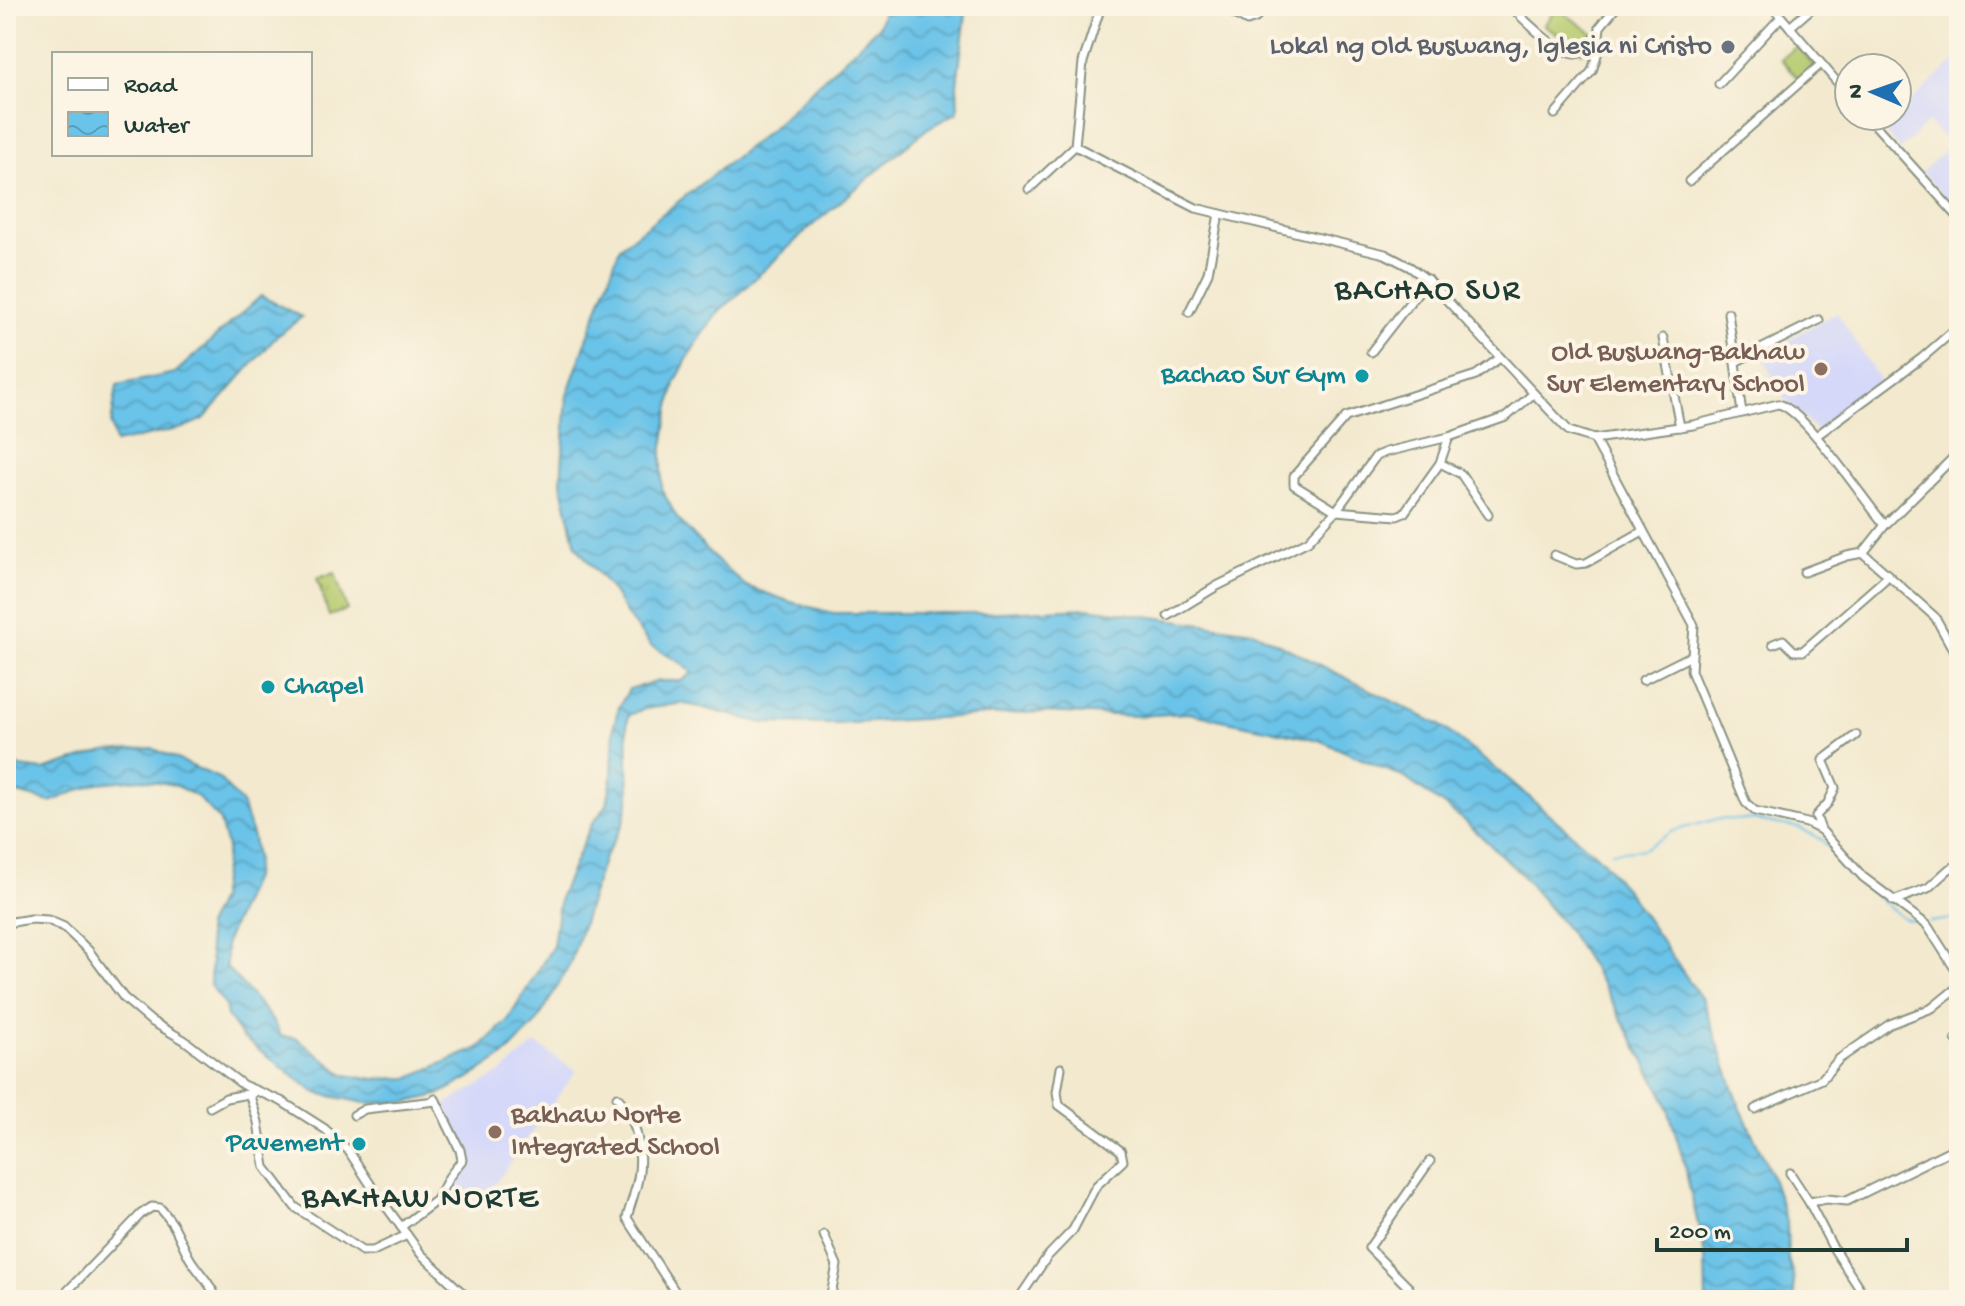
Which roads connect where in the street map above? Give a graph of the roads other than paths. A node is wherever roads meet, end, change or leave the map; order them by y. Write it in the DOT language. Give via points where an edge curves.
graph roads {
  1 [pos="1101,6"];
  2 [pos="1220,6"];
  3 [pos="1261,6"];
  4 [pos="1510,6"];
  5 [pos="1617,6"];
  6 [pos="1772,6"];
  7 [pos="1814,6"];
  8 [pos="1781,17"];
  9 [pos="1790,27"];
  10 [pos="1598,35"];
  11 [pos="1821,64"];
  12 [pos="1833,78"];
  13 [pos="1719,84"];
  14 [pos="1555,114"];
  15 [pos="1881,132"];
  16 [pos="1075,146"];
  17 [pos="1689,181"];
  18 [pos="1029,189"];
  19 [pos="1219,214"];
  20 [pos="1959,218"];
  21 [pos="1428,279"];
  22 [pos="1189,312"];
  23 [pos="1728,313"];
  24 [pos="1819,320"];
  25 [pos="1959,326"];
  26 [pos="1663,338"];
  27 [pos="1371,352"];
  28 [pos="1500,358"];
  29 [pos="1735,362"];
  30 [pos="1533,394"];
  31 [pos="1742,413"];
  32 [pos="1680,427"];
  33 [pos="1816,436"];
  34 [pos="1449,437"];
  35 [pos="1594,439"];
  36 [pos="1959,452"];
  37 [pos="1440,463"];
  38 [pos="1336,511"];
  39 [pos="1488,515"];
  40 [pos="1885,525"];
  41 [pos="1643,531"];
  42 [pos="1863,553"];
  43 [pos="1554,555"];
  44 [pos="1804,572"];
  45 [pos="1888,575"];
  46 [pos="1168,616"];
  47 [pos="1773,644"];
  48 [pos="1691,656"];
  49 [pos="1959,660"];
  50 [pos="1643,680"];
  51 [pos="1856,735"];
  52 [pos="1821,830"];
  53 [pos="1959,865"];
  54 [pos="1893,901"];
  55 [pos="6,923"];
  56 [pos="1959,975"];
  57 [pos="1959,986"];
  58 [pos="1061,1068"];
  59 [pos="252,1093"];
  60 [pos="617,1097"];
  61 [pos="210,1107"];
  62 [pos="1755,1109"];
  63 [pos="354,1115"];
  64 [pos="1959,1146"];
  65 [pos="1430,1161"];
  66 [pos="1790,1173"];
  67 [pos="1809,1202"];
  68 [pos="401,1227"];
  69 [pos="407,1235"];
  70 [pos="824,1235"];
  71 [pos="1865,1298"];
  72 [pos="59,1300"];
  73 [pos="217,1300"];
  74 [pos="470,1300"];
  75 [pos="673,1300"];
  76 [pos="830,1300"];
  77 [pos="1018,1300"];
  78 [pos="1405,1300"];
  79 [pos="1854,1300"];
  1 -- 16 [label="street" via="1083,62"];
  2 -- 3 [label="street" via="1247,21 1256,18"];
  4 -- 10 [label="street" via="1548,41 1572,54"];
  5 -- 10 [label="street"];
  6 -- 8 [label="street"];
  7 -- 9 [label="street"];
  8 -- 9 [label="street"];
  8 -- 13 [label="street"];
  9 -- 11 [label="street"];
  10 -- 14 [label="street" via="1592,71"];
  11 -- 12 [label="street"];
  11 -- 17 [label="street"];
  15 -- 20 [label="street"];
  16 -- 18 [label="street"];
  16 -- 19 [label="street" via="1196,208"];
  19 -- 21 [label="street" via="1385,254"];
  19 -- 22 [label="street" via="1208,273"];
  21 -- 27 [label="street"];
  21 -- 28 [label="street"];
  23 -- 29 [label="street"];
  24 -- 29 [label="street"];
  25 -- 33 [label="street"];
  26 -- 32 [label="street"];
  28 -- 30 [label="street"];
  28 -- 38 [label="street" via="1476,375 1346,417 1293,480"];
  29 -- 31 [label="street"];
  30 -- 34 [label="street" via="1506,417"];
  30 -- 35 [label="street" via="1569,431"];
  31 -- 32 [label="street"];
  31 -- 33 [label="street" via="1787,405"];
  32 -- 35 [label="street"];
  33 -- 40 [label="street"];
  34 -- 37 [label="street"];
  34 -- 38 [label="street" via="1376,456"];
  35 -- 41 [label="street"];
  36 -- 40 [label="street"];
  37 -- 38 [label="street" via="1404,513"];
  37 -- 39 [label="street" via="1461,474"];
  38 -- 46 [label="street" via="1308,541"];
  40 -- 42 [label="street"];
  41 -- 43 [label="street" via="1586,563"];
  41 -- 48 [label="street" via="1694,625"];
  42 -- 44 [label="street"];
  42 -- 45 [label="street"];
  45 -- 47 [label="street" via="1803,651 1794,651 1783,640"];
  45 -- 49 [label="street" via="1935,617"];
  48 -- 50 [label="street"];
  48 -- 52 [label="street" via="1691,671 1746,803 1755,811"];
  51 -- 52 [label="street" via="1823,760 1835,788 1816,816"];
  52 -- 54 [label="street"];
  53 -- 54 [label="street" via="1928,888"];
  54 -- 56 [label="street" via="1927,925"];
  55 -- 59 [label="street" via="48,920 64,927 124,998"];
  57 -- 62 [label="street" via="1932,1008 1890,1024 1839,1059 1822,1079"];
  58 -- 77 [label="street" via="1059,1105 1121,1151 1123,1161 1096,1186 1073,1230"];
  59 -- 61 [label="street"];
  59 -- 68 [label="street" via="281,1101 337,1139"];
  59 -- 69 [label="street" via="265,1167 295,1207 362,1251"];
  60 -- 75 [label="street" via="628,1108 638,1147 627,1218 674,1290"];
  63 -- 68 [label="street" via="435,1100 462,1160 437,1200"];
  64 -- 67 [label="street" via="1847,1201"];
  65 -- 78 [label="street" via="1369,1248 1409,1288"];
  66 -- 67 [label="street"];
  67 -- 71 [label="street"];
  68 -- 69 [label="street"];
  69 -- 74 [label="street"];
  70 -- 76 [label="street" via="837,1265"];
  71 -- 79 [label="street"];
  72 -- 73 [label="street" via="152,1207 175,1224"];
}
